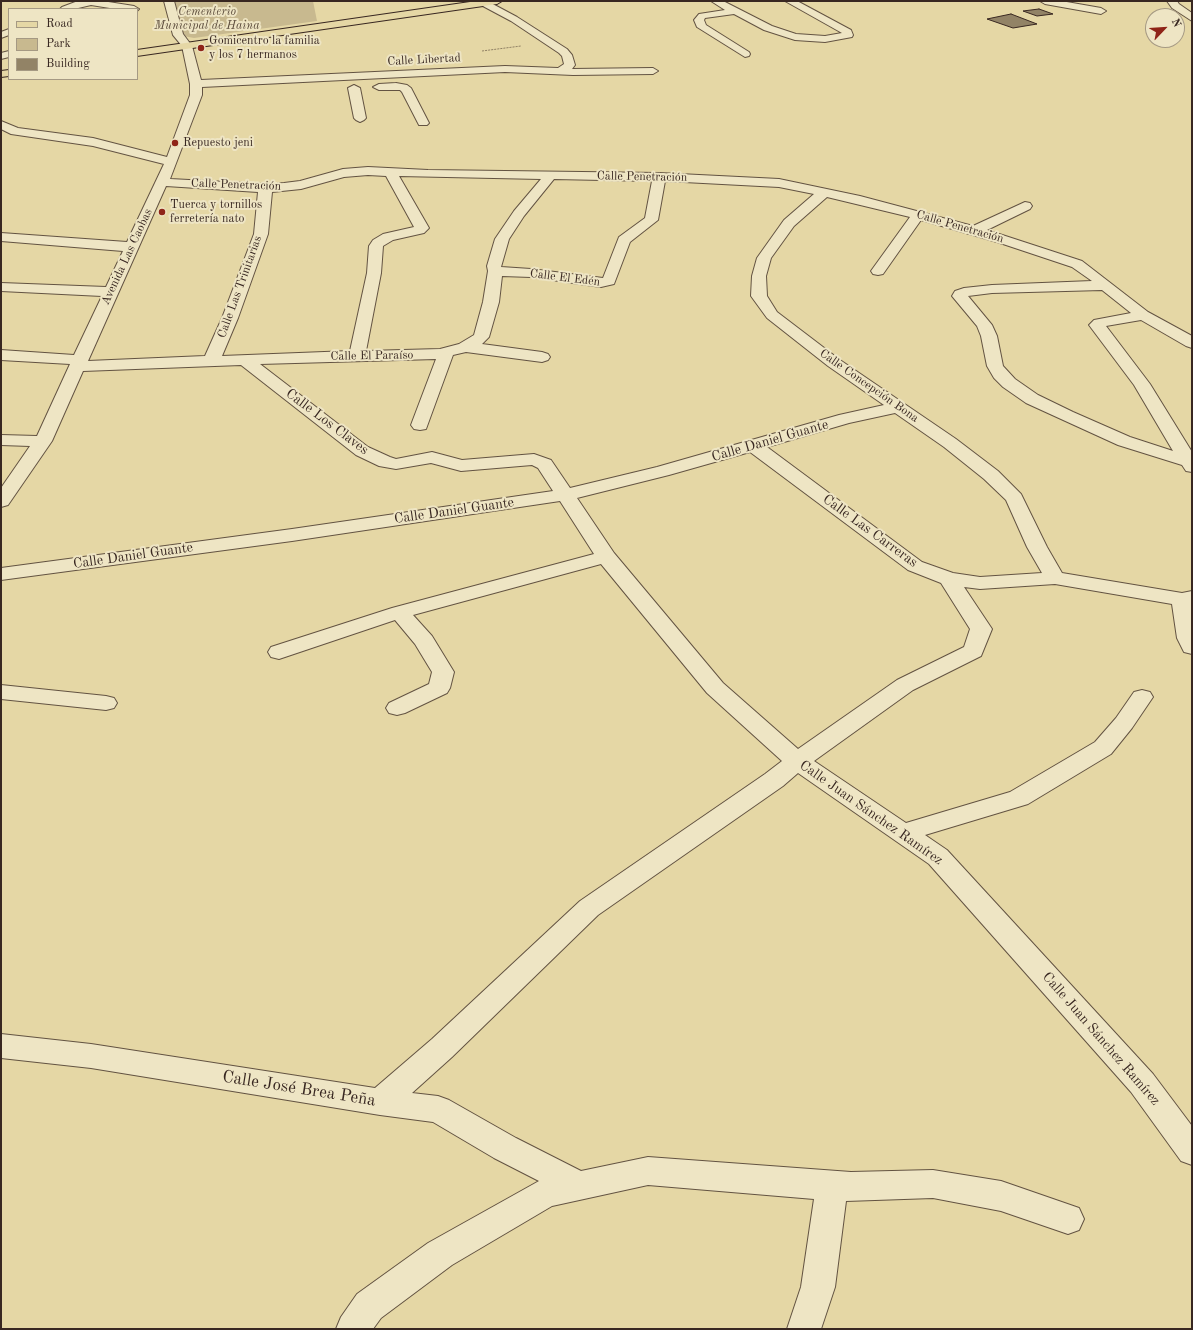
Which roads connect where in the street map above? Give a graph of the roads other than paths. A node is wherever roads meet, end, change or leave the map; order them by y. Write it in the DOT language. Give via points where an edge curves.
graph roads {
  1 [pos="169,1"];
  2 [pos="498,1"];
  3 [pos="716,1"];
  4 [pos="790,1"];
  5 [pos="1045,1"];
  6 [pos="1172,1"];
  7 [pos="484,3"];
  8 [pos="67,8"];
  9 [pos="128,8"];
  10 [pos="736,11"];
  11 [pos="1101,11"];
  12 [pos="1192,18"];
  13 [pos="187,46"];
  14 [pos="138,53"];
  15 [pos="745,54"];
  16 [pos="653,71"];
  17 [pos="560,72"];
  18 [pos="196,90"];
  19 [pos="220,94"];
  20 [pos="360,118"];
  21 [pos="423,123"];
  22 [pos="1,125"];
  23 [pos="171,162"];
  24 [pos="391,172"];
  25 [pos="550,176"];
  26 [pos="659,177"];
  27 [pos="162,182"];
  28 [pos="265,188"];
  29 [pos="825,192"];
  30 [pos="1025,206"];
  31 [pos="918,215"];
  32 [pos="974,231"];
  33 [pos="1,237"];
  34 [pos="132,247"];
  35 [pos="878,271"];
  36 [pos="496,272"];
  37 [pos="1106,284"];
  38 [pos="1,288"];
  39 [pos="111,292"];
  40 [pos="1143,315"];
  41 [pos="1192,343"];
  42 [pos="465,347"];
  43 [pos="1,354"];
  44 [pos="446,354"];
  45 [pos="357,356"];
  46 [pos="542,357"];
  47 [pos="212,360"];
  48 [pos="245,360"];
  49 [pos="78,363"];
  50 [pos="899,407"];
  51 [pos="420,425"];
  52 [pos="1,440"];
  53 [pos="43,441"];
  54 [pos="753,445"];
  55 [pos="1189,456"];
  56 [pos="565,495"];
  57 [pos="1,501"];
  58 [pos="606,557"];
  59 [pos="1,574"];
  60 [pos="1055,578"];
  61 [pos="949,579"];
  62 [pos="1187,598"];
  63 [pos="399,612"];
  64 [pos="1192,647"];
  65 [pos="279,652"];
  66 [pos="1,692"];
  67 [pos="1142,697"];
  68 [pos="106,704"];
  69 [pos="397,708"];
  70 [pos="797,761"];
  71 [pos="903,833"];
  72 [pos="1,1046"];
  73 [pos="380,1102"];
  74 [pos="1192,1151"];
  75 [pos="832,1185"];
  76 [pos="579,1186"];
  77 [pos="1068,1219"];
  78 [pos="353,1329"];
  79 [pos="804,1329"];
  1 -- 13 [label="street" via="178,34"];
  2 -- 7 [label="main road"];
  3 -- 10 [label="street"];
  4 -- 10 [label="street" via="847,32 848,35 825,38 795,37 768,28"];
  5 -- 11 [label="street"];
  6 -- 12 [label="street"];
  7 -- 13 [label="main road"];
  7 -- 17 [label="street" via="564,51 570,65"];
  8 -- 9 [label="street" via="91,2"];
  10 -- 15 [label="street" via="702,16 699,20 702,27"];
  13 -- 14 [label="main road"];
  13 -- 18 [label="street"];
  16 -- 17 [label="street, Calle Libertad"];
  17 -- 18 [label="street, Calle Libertad" via="505,69"];
  18 -- 19 [label="street"];
  18 -- 23 [label="street, Avenida Las Caobas"];
  20 -- 21 [label="street" via="350,88 403,87 407,90"];
  22 -- 23 [label="street" via="15,131 93,142"];
  23 -- 27 [label="street, Avenida Las Caobas"];
  24 -- 25 [label="street, Calle Penetración"];
  24 -- 28 [label="street, Calle Penetración" via="350,172 293,187"];
  24 -- 45 [label="street" via="422,228 378,242"];
  25 -- 26 [label="street, Calle Penetración"];
  25 -- 36 [label="street, Calle El Paraíso" via="502,239 494,266"];
  26 -- 29 [label="street, Calle Penetración" via="769,182"];
  26 -- 36 [label="street, Calle El Edén" via="651,220 624,240 610,281 601,283"];
  27 -- 28 [label="street, Calle Penetración"];
  27 -- 34 [label="street, Avenida Las Caobas"];
  28 -- 47 [label="street, Calle Las Trinitarias" via="261,234"];
  29 -- 31 [label="street, Calle Penetración"];
  29 -- 50 [label="street, Calle Concepción Bona" via="789,223 764,258 759,276 758,296 772,315 796,334"];
  30 -- 32 [label="street"];
  31 -- 32 [label="street, Calle Penetración"];
  31 -- 35 [label="street"];
  32 -- 37 [label="street, Calle Penetración" via="1077,264"];
  33 -- 34 [label="street"];
  34 -- 39 [label="street, Avenida Las Caobas"];
  36 -- 42 [label="street, Calle El Paraíso" via="481,337"];
  37 -- 40 [label="street, Calle Penetración"];
  37 -- 55 [label="street" via="992,289 964,292 960,296 984,325 996,366 1009,383 1032,399 1124,441"];
  38 -- 39 [label="street"];
  39 -- 49 [label="street, Avenida Las Caobas"];
  40 -- 41 [label="street, Calle Penetración"];
  40 -- 55 [label="street" via="1097,325 1142,384"];
  42 -- 44 [label="street, Calle El Paraíso"];
  42 -- 46 [label="street"];
  43 -- 49 [label="street, Calle El Paraíso"];
  44 -- 45 [label="street, Calle El Paraíso"];
  44 -- 51 [label="street"];
  45 -- 48 [label="street, Calle El Paraíso"];
  47 -- 48 [label="street, Calle El Paraíso"];
  47 -- 49 [label="street, Calle El Paraíso"];
  48 -- 56 [label="street, Calle Los Claves" via="362,451 385,462 396,464 432,457 462,466 534,459 544,464"];
  49 -- 53 [label="street, Avenida Las Caobas"];
  50 -- 54 [label="street, Calle Daniel Guante"];
  50 -- 60 [label="street, Calle Concepción Bona" via="991,475 1014,498 1036,547"];
  52 -- 53 [label="street"];
  53 -- 57 [label="street, Avenida Las Caobas"];
  54 -- 56 [label="street, Calle Daniel Guante" via="664,471"];
  54 -- 61 [label="street, Calle Las Carreras" via="915,566"];
  56 -- 58 [label="street, Calle Juan Sánchez Ramírez"];
  56 -- 59 [label="street, Calle Daniel Guante"];
  58 -- 63 [label="street"];
  58 -- 70 [label="street, Calle Juan Sánchez Ramírez" via="715,688"];
  60 -- 61 [label="street, Calle Las Carreras" via="980,583"];
  60 -- 62 [label="street, Calle Las Carreras"];
  61 -- 70 [label="street" via="981,629 973,651 905,685"];
  62 -- 64 [label="street" via="1188,638"];
  63 -- 65 [label="street"];
  63 -- 69 [label="street" via="424,641 443,672 439,688"];
  66 -- 68 [label="street"];
  67 -- 71 [label="street" via="1103,748 1019,798"];
  70 -- 71 [label="street, Calle Juan Sánchez Ramírez"];
  70 -- 73 [label="street" via="774,780 589,908 442,1048"];
  71 -- 74 [label="street, Calle Juan Sánchez Ramírez" via="938,857 1026,953 1142,1083"];
  72 -- 73 [label="street, Calle José Brea Peña" via="91,1056"];
  73 -- 76 [label="street, Calle José Brea Peña" via="438,1109 505,1148"];
  75 -- 76 [label="street" via="648,1171"];
  75 -- 77 [label="street" via="852,1187 933,1184 1001,1196"];
  75 -- 79 [label="street" via="818,1287"];
  76 -- 78 [label="street" via="546,1193 440,1254 369,1306"];
}
